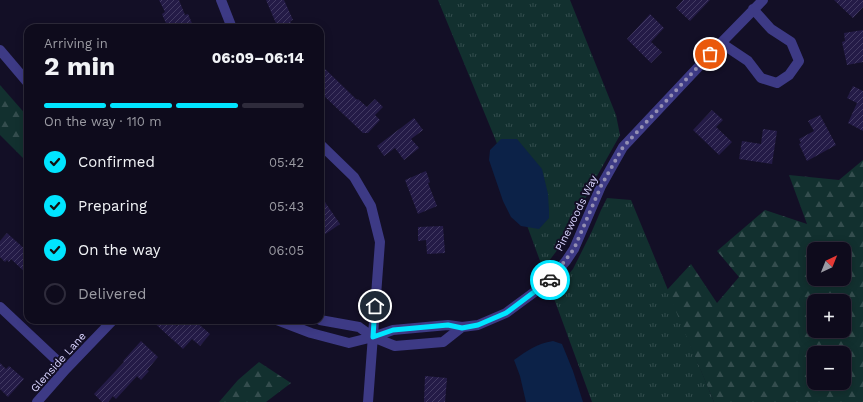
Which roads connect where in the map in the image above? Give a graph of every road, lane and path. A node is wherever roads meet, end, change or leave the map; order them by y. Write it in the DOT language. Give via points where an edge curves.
graph roads {
  1 [pos="221,0"];
  2 [pos="763,0"];
  3 [pos="753,9"];
  4 [pos="230,24"];
  5 [pos="721,42"];
  6 [pos="0,50"];
  7 [pos="24,78"];
  8 [pos="324,148"];
  9 [pos="0,307"];
  10 [pos="324,321"];
  11 [pos="109,324"];
  12 [pos="287,324"];
  13 [pos="462,328"];
  14 [pos="373,337"];
  15 [pos="66,369"];
  16 [pos="37,402"];
  17 [pos="368,402"];
  1 -- 4 [label="street"];
  2 -- 3 [label="street, Pinewoods Way"];
  3 -- 5 [label="street, Pinewoods Way"];
  3 -- 5 [label="street" via="771,29 791,42 799,61 789,75 777,83 761,78 748,61"];
  5 -- 13 [label="street, Pinewoods Way" via="623,147 601,186 574,249 548,282 506,313 478,325"];
  6 -- 7 [label="street"];
  8 -- 14 [label="street" via="354,177 371,206 380,242"];
  9 -- 15 [label="street"];
  10 -- 14 [label="street, Pinewoods Way" via="359,327"];
  11 -- 15 [label="street, Glenside Lane"];
  12 -- 14 [label="street, Pinewoods Way" via="349,343"];
  13 -- 14 [label="street, Pinewoods Way" via="448,325 393,330"];
  13 -- 14 [label="street, Pinewoods Way" via="442,342 396,346"];
  14 -- 17 [label="street"];
  15 -- 16 [label="street, Glenside Lane"];
}
